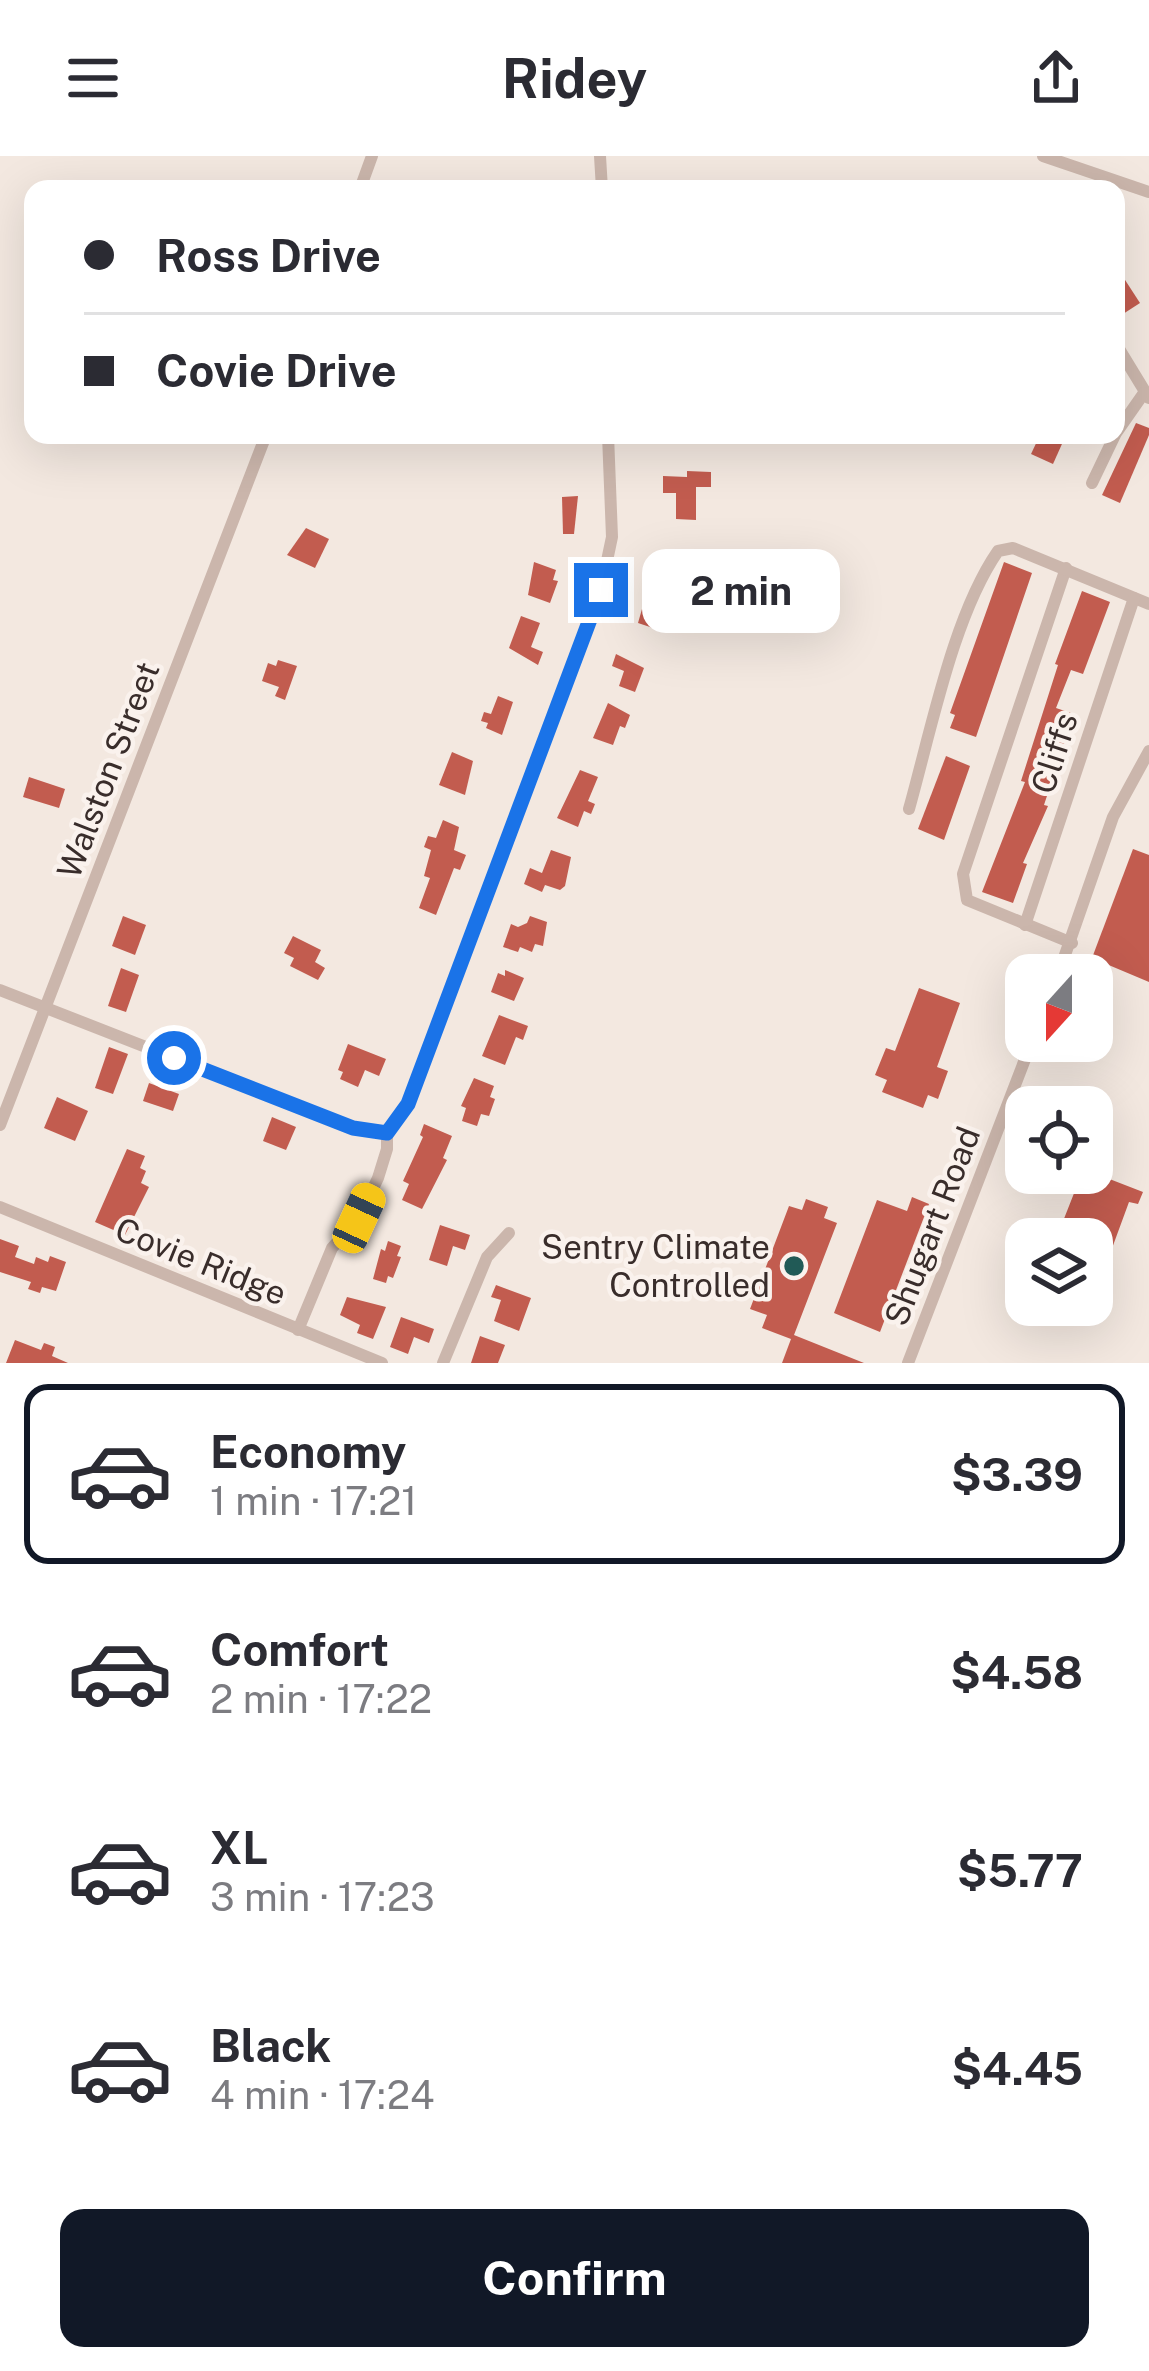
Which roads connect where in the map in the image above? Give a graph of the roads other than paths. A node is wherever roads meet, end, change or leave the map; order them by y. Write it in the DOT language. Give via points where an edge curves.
graph roads {
  1 [pos="1043,156"];
  2 [pos="1114,180"];
  3 [pos="1125,359"];
  4 [pos="1147,396"];
  5 [pos="1125,423"];
  6 [pos="263,444"];
  7 [pos="608,444"];
  8 [pos="1111,444"];
  9 [pos="1092,483"];
  10 [pos="1066,568"];
  11 [pos="1134,598"];
  12 [pos="1149,604"];
  13 [pos="1149,751"];
  14 [pos="909,808"];
  15 [pos="1025,925"];
  16 [pos="1072,943"];
  17 [pos="1067,954"];
  18 [pos="0,990"];
  19 [pos="46,1008"];
  20 [pos="1024,1062"];
  21 [pos="0,1125"];
  22 [pos="387,1133"];
  23 [pos="0,1208"];
  24 [pos="509,1233"];
  25 [pos="298,1330"];
  26 [pos="382,1363"];
  27 [pos="443,1363"];
  28 [pos="908,1363"];
  1 -- 2 [label="street"];
  3 -- 4 [label="street"];
  4 -- 5 [label="street"];
  6 -- 19 [label="street, Walston Street"];
  7 -- 22 [label="street" via="612,537 601,590 408,1104"];
  8 -- 9 [label="street"];
  10 -- 11 [label="street"];
  10 -- 14 [label="street" via="1013,548 998,551 982,574"];
  10 -- 15 [label="street" via="963,874 967,900"];
  11 -- 12 [label="street"];
  11 -- 15 [label="street, Cliffs"];
  13 -- 16 [label="street" via="1113,817"];
  15 -- 16 [label="street"];
  16 -- 17 [label="street"];
  18 -- 19 [label="street"];
  19 -- 21 [label="street, Walston Street"];
  19 -- 22 [label="street" via="353,1128"];
  20 -- 28 [label="street, Shugart Road"];
  22 -- 25 [label="street" via="378,1178 359,1218 332,1248"];
  23 -- 25 [label="street, Covie Ridge"];
  24 -- 27 [label="street" via="487,1257"];
  25 -- 26 [label="street, Covie Ridge"];
}
